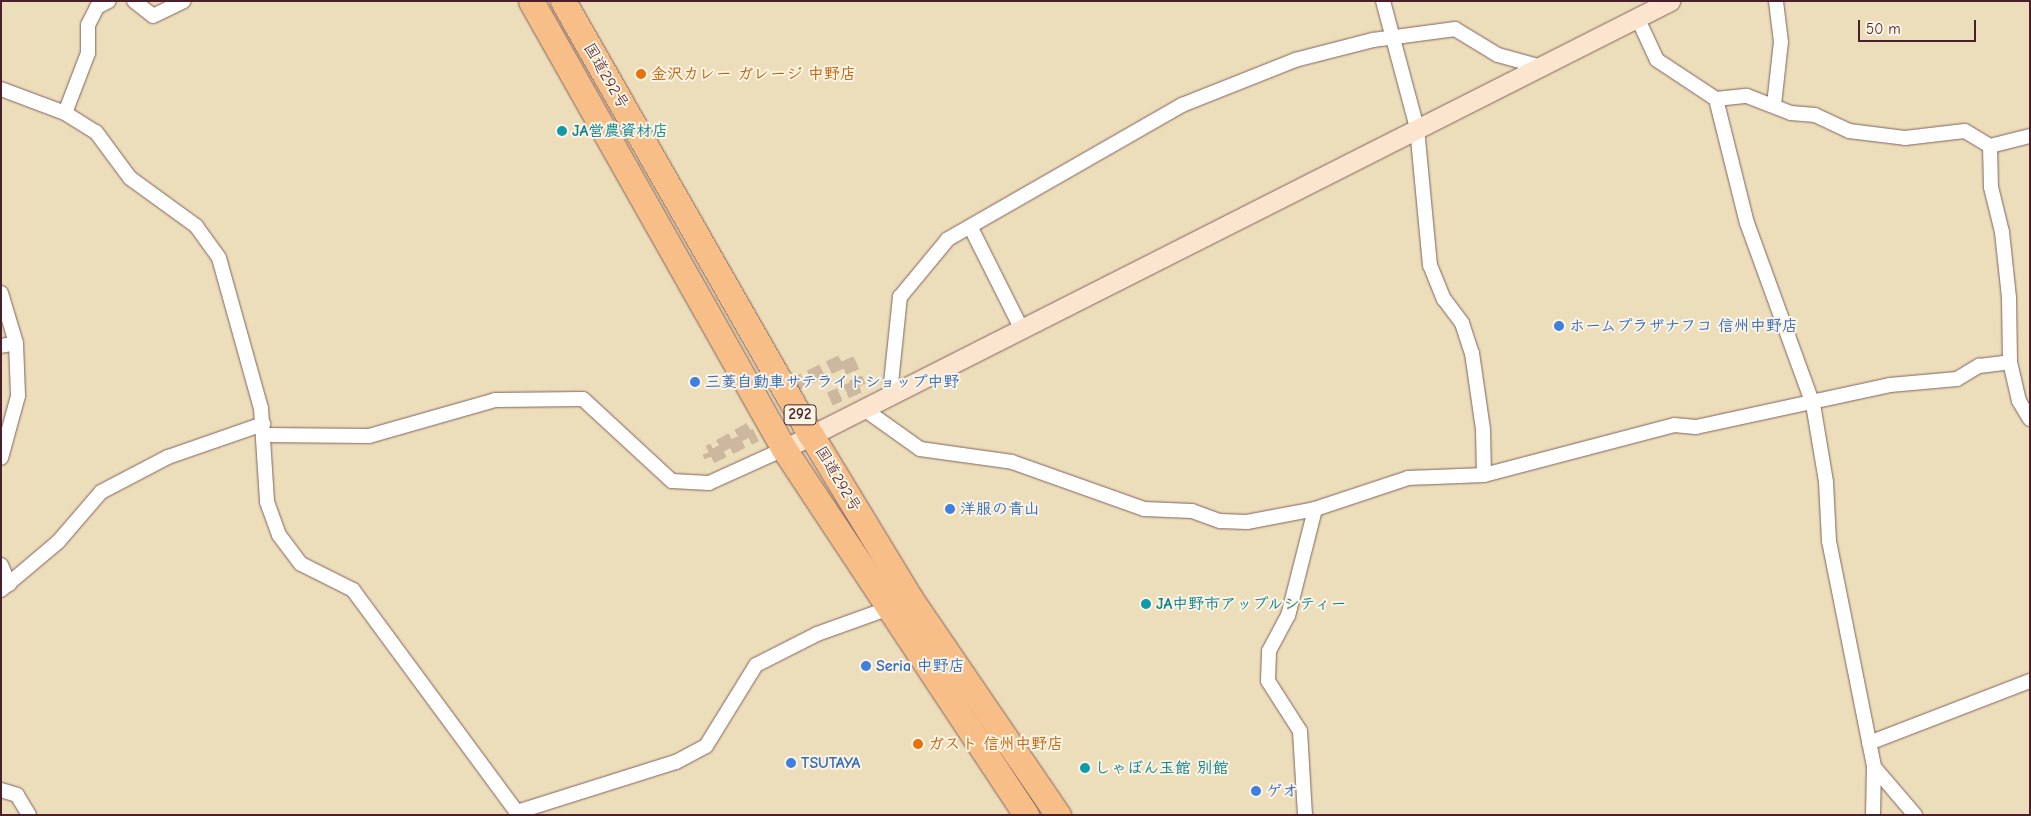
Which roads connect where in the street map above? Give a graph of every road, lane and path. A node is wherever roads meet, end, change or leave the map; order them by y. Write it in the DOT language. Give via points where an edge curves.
graph roads {
  1 [pos="109,1"];
  2 [pos="134,1"];
  3 [pos="184,1"];
  4 [pos="531,1"];
  5 [pos="563,1"];
  6 [pos="1383,1"];
  7 [pos="1670,1"];
  8 [pos="1776,1"];
  9 [pos="1637,17"];
  10 [pos="1390,42"];
  11 [pos="1542,67"];
  12 [pos="1,89"];
  13 [pos="1716,100"];
  14 [pos="1774,104"];
  15 [pos="65,113"];
  16 [pos="1417,128"];
  17 [pos="2030,136"];
  18 [pos="1990,146"];
  19 [pos="971,228"];
  20 [pos="1,293"];
  21 [pos="1022,330"];
  22 [pos="16,343"];
  23 [pos="1,346"];
  24 [pos="2010,362"];
  25 [pos="890,393"];
  26 [pos="1813,404"];
  27 [pos="864,409"];
  28 [pos="2030,419"];
  29 [pos="264,430"];
  30 [pos="811,435"];
  31 [pos="784,449"];
  32 [pos="1,458"];
  33 [pos="1484,475"];
  34 [pos="1315,509"];
  35 [pos="1,565"];
  36 [pos="5,587"];
  37 [pos="886,609"];
  38 [pos="2030,681"];
  39 [pos="1869,744"];
  40 [pos="1874,767"];
  41 [pos="1,790"];
  42 [pos="518,813"];
  43 [pos="29,815"];
  44 [pos="1026,815"];
  45 [pos="1058,815"];
  46 [pos="1305,815"];
  47 [pos="1873,815"];
  48 [pos="1916,815"];
  1 -- 15 [label="street" via="97,7 88,25 88,54"];
  2 -- 3 [label="street" via="153,16"];
  4 -- 31 [label="highway, 国道292号 / 292"];
  5 -- 30 [label="highway, 国道292号 / 292"];
  6 -- 10 [label="street"];
  7 -- 9 [label="street"];
  8 -- 14 [label="street" via="1781,42"];
  9 -- 11 [label="street"];
  9 -- 13 [label="street" via="1657,60"];
  10 -- 11 [label="street" via="1455,29 1498,55"];
  10 -- 16 [label="street"];
  10 -- 19 [label="street" via="1373,40 1294,60 1182,105"];
  11 -- 16 [label="street"];
  12 -- 15 [label="street"];
  13 -- 14 [label="street" via="1747,96"];
  13 -- 26 [label="street" via="1747,223"];
  14 -- 18 [label="street" via="1791,113 1815,115 1849,131 1905,138 1965,131"];
  15 -- 29 [label="street" via="96,132 130,178 196,226 219,258"];
  16 -- 21 [label="street"];
  16 -- 33 [label="street" via="1430,265 1444,300 1462,323 1472,353 1483,429"];
  17 -- 18 [label="street"];
  18 -- 24 [label="street" via="1991,187 2002,232 2008,288"];
  19 -- 21 [label="street"];
  19 -- 25 [label="street" via="948,239 900,297"];
  20 -- 22 [label="street"];
  21 -- 25 [label="street"];
  22 -- 23 [label="street"];
  22 -- 32 [label="street" via="18,396"];
  24 -- 26 [label="street" via="1979,366 1957,379 1890,385"];
  24 -- 28 [label="street" via="2019,401"];
  25 -- 27 [label="street"];
  26 -- 33 [label="street" via="1696,427 1674,425"];
  26 -- 39 [label="street" via="1826,482 1829,542"];
  27 -- 30 [label="street"];
  27 -- 34 [label="street" via="920,449 1012,462 1144,509 1247,522"];
  29 -- 31 [label="street" via="369,436 495,400 583,399 672,481 709,483"];
  29 -- 36 [label="street" via="176,454 101,492 58,542"];
  29 -- 42 [label="street" via="267,502 279,535 301,564 353,590"];
  30 -- 31 [label="street"];
  30 -- 45 [label="highway, 国道292号 / 292" via="910,598"];
  31 -- 37 [label="highway, 国道292号 / 292"];
  33 -- 34 [label="street" via="1408,478"];
  34 -- 46 [label="street" via="1288,616 1269,651 1268,681 1300,731"];
  35 -- 36 [label="street"];
  37 -- 42 [label="street" via="817,634 756,665 706,746 676,762"];
  37 -- 44 [label="highway, 国道292号 / 292"];
  38 -- 39 [label="street"];
  39 -- 40 [label="street"];
  40 -- 47 [label="street"];
  40 -- 48 [label="street"];
  41 -- 43 [label="street" via="17,795"];
}
